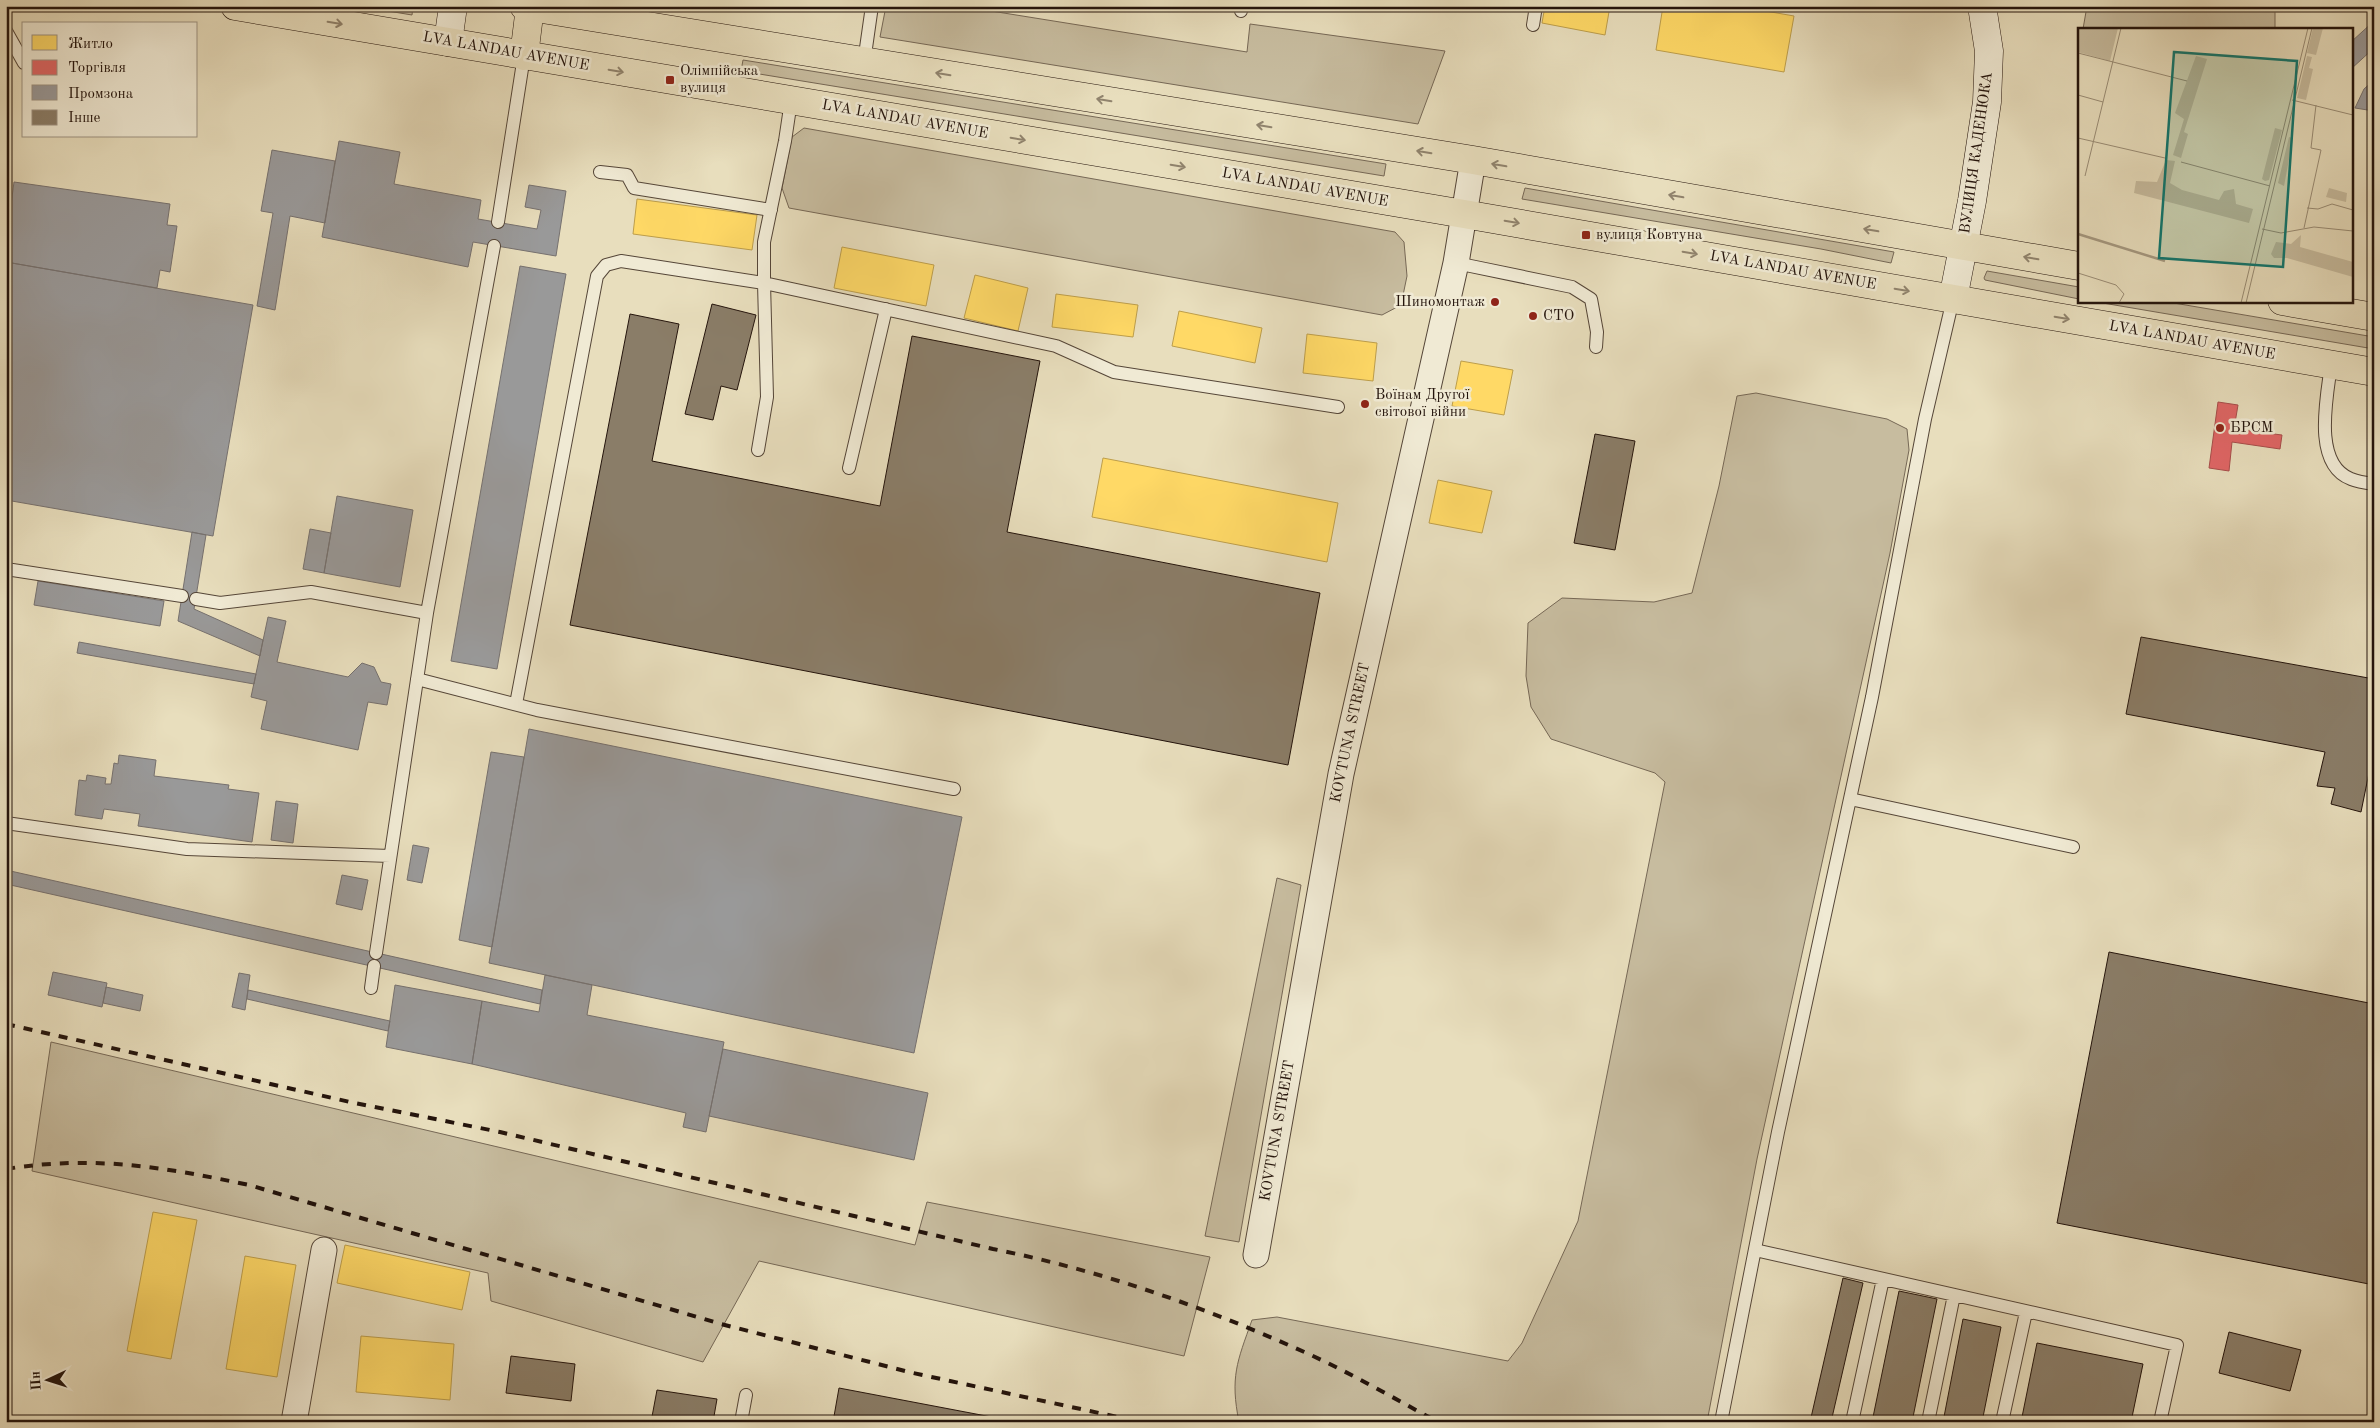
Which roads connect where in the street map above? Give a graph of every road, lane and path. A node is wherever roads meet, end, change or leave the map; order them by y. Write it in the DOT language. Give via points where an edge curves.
graph roads {
  1 [pos="235,6"];
  2 [pos="453,6"];
  3 [pos="872,6"];
  4 [pos="1536,6"];
  5 [pos="1982,6"];
  6 [pos="527,7"];
  7 [pos="1533,25"];
  8 [pos="6,31"];
  9 [pos="448,42"];
  10 [pos="524,56"];
  11 [pos="22,59"];
  12 [pos="864,62"];
  13 [pos="790,100"];
  14 [pos="1472,160"];
  15 [pos="600,172"];
  16 [pos="771,210"];
  17 [pos="1464,214"];
  18 [pos="498,222"];
  19 [pos="494,246"];
  20 [pos="1964,247"];
  21 [pos="1456,263"];
  22 [pos="2078,266"];
  23 [pos="764,283"];
  24 [pos="1953,299"];
  25 [pos="2288,302"];
  26 [pos="886,309"];
  27 [pos="2374,317"];
  28 [pos="1596,347"];
  29 [pos="2331,365"];
  30 [pos="2374,372"];
  31 [pos="1338,407"];
  32 [pos="758,450"];
  33 [pos="849,468"];
  34 [pos="2374,484"];
  35 [pos="6,569"];
  36 [pos="182,596"];
  37 [pos="196,598"];
  38 [pos="427,613"];
  39 [pos="417,679"];
  40 [pos="516,704"];
  41 [pos="954,789"];
  42 [pos="1850,799"];
  43 [pos="6,823"];
  44 [pos="2073,847"];
  45 [pos="390,856"];
  46 [pos="376,953"];
  47 [pos="374,966"];
  48 [pos="371,988"];
  49 [pos="324,1250"];
  50 [pos="1755,1250"];
  51 [pos="1256,1255"];
  52 [pos="1883,1279"];
  53 [pos="1954,1295"];
  54 [pos="2026,1312"];
  55 [pos="746,1395"];
  56 [pos="294,1422"];
  57 [pos="741,1422"];
  58 [pos="1721,1422"];
  59 [pos="1852,1422"];
  60 [pos="1928,1422"];
  61 [pos="2002,1422"];
  62 [pos="2160,1422"];
  1 -- 9 [label="main road, LVA LANDAU AVENUE, one-way"];
  2 -- 9 [label="street"];
  3 -- 12 [label="lane"];
  4 -- 7 [label="lane"];
  5 -- 20 [label="street, ВУЛИЦЯ КАДЕНЮКА" via="1988,51 1987,102"];
  6 -- 10 [label="main road"];
  6 -- 12 [label="main road"];
  8 -- 11 [label="lane"];
  9 -- 10 [label="main road, LVA LANDAU AVENUE"];
  10 -- 13 [label="main road, LVA LANDAU AVENUE, one-way"];
  10 -- 18 [label="lane"];
  14 -- 12 [label="main road, one-way"];
  13 -- 16 [label="lane"];
  13 -- 17 [label="main road, LVA LANDAU AVENUE, one-way"];
  14 -- 17 [label="street, KOVTUNA STREET"];
  20 -- 14 [label="main road, one-way"];
  15 -- 16 [label="lane" via="627,176 634,188"];
  16 -- 23 [label="lane" via="764,242"];
  17 -- 21 [label="street, KOVTUNA STREET"];
  17 -- 24 [label="main road, LVA LANDAU AVENUE, one-way"];
  19 -- 38 [label="lane"];
  22 -- 20 [label="main road, one-way"];
  20 -- 24 [label="street, ВУЛИЦЯ КАДЕНЮКА"];
  21 -- 28 [label="lane" via="1572,287 1591,299 1597,332"];
  21 -- 51 [label="street, KOVTUNA STREET" via="1341,774"];
  23 -- 26 [label="lane"];
  23 -- 32 [label="lane" via="767,397"];
  23 -- 40 [label="lane" via="621,261 606,265 598,276"];
  24 -- 29 [label="main road, LVA LANDAU AVENUE, one-way"];
  24 -- 42 [label="lane" via="1928,402"];
  25 -- 27 [label="main road"];
  26 -- 31 [label="lane" via="1056,346 1114,372"];
  26 -- 33 [label="lane"];
  29 -- 30 [label="main road, LVA LANDAU AVENUE"];
  29 -- 34 [label="lane" via="2326,420 2331,462 2351,480"];
  35 -- 36 [label="lane"];
  37 -- 38 [label="lane" via="220,603 311,592"];
  38 -- 39 [label="lane"];
  39 -- 40 [label="lane"];
  39 -- 45 [label="lane"];
  40 -- 41 [label="lane"];
  42 -- 44 [label="lane"];
  42 -- 50 [label="lane"];
  43 -- 45 [label="lane" via="187,849"];
  45 -- 46 [label="lane"];
  47 -- 48 [label="lane"];
  49 -- 56 [label="street"];
  50 -- 52 [label="lane"];
  50 -- 58 [label="lane"];
  52 -- 53 [label="lane"];
  52 -- 59 [label="lane"];
  53 -- 54 [label="lane"];
  53 -- 60 [label="lane"];
  54 -- 61 [label="lane"];
  54 -- 62 [label="lane" via="2177,1345"];
  55 -- 57 [label="lane"];
}
